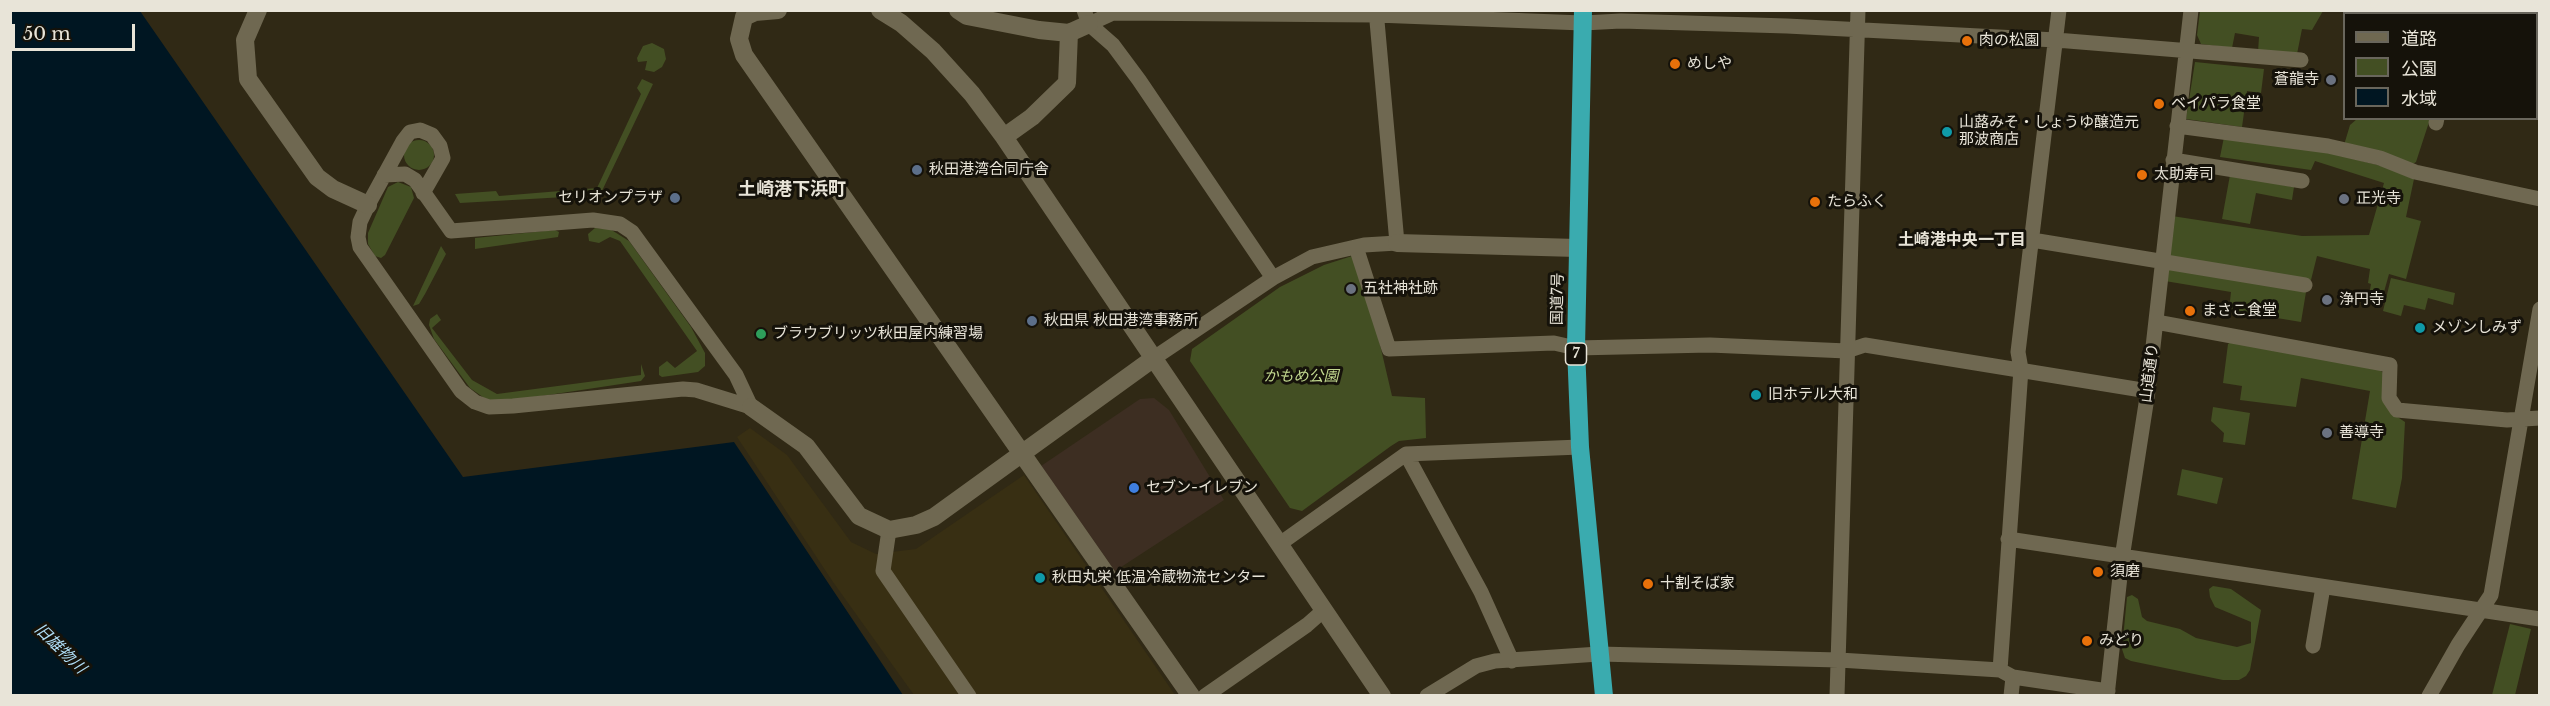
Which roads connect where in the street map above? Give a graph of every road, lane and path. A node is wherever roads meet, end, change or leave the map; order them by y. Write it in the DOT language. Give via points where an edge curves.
graph roads {
  1 [pos="258,10"];
  2 [pos="778,10"];
  3 [pos="880,10"];
  4 [pos="958,10"];
  5 [pos="1858,10"];
  6 [pos="2059,10"];
  7 [pos="2191,10"];
  8 [pos="1376,13"];
  9 [pos="1086,17"];
  10 [pos="1583,17"];
  11 [pos="1856,31"];
  12 [pos="1069,33"];
  13 [pos="2056,40"];
  14 [pos="2186,50"];
  15 [pos="2301,60"];
  16 [pos="2177,126"];
  17 [pos="1004,137"];
  18 [pos="2173,160"];
  19 [pos="384,175"];
  20 [pos="2302,181"];
  21 [pos="423,193"];
  22 [pos="2540,199"];
  23 [pos="368,205"];
  24 [pos="2032,240"];
  25 [pos="1398,243"];
  26 [pos="1356,247"];
  27 [pos="1577,248"];
  28 [pos="2162,262"];
  29 [pos="1273,278"];
  30 [pos="2305,285"];
  31 [pos="2540,309"];
  32 [pos="2156,322"];
  33 [pos="1576,348"];
  34 [pos="1847,351"];
  35 [pos="1154,358"];
  36 [pos="2020,369"];
  37 [pos="2148,391"];
  38 [pos="750,407"];
  39 [pos="2522,418"];
  40 [pos="2540,418"];
  41 [pos="1580,447"];
  42 [pos="1406,454"];
  43 [pos="1023,455"];
  44 [pos="889,530"];
  45 [pos="2008,539"];
  46 [pos="1281,543"];
  47 [pos="2122,558"];
  48 [pos="2323,587"];
  49 [pos="1324,610"];
  50 [pos="2481,610"];
  51 [pos="2540,619"];
  52 [pos="2313,646"];
  53 [pos="1599,654"];
  54 [pos="1839,660"];
  55 [pos="1512,661"];
  56 [pos="2007,674"];
  57 [pos="2108,693"];
  58 [pos="969,696"];
  59 [pos="1191,696"];
  60 [pos="1205,696"];
  61 [pos="1382,696"];
  62 [pos="1427,696"];
  63 [pos="1604,696"];
  64 [pos="1838,696"];
  65 [pos="2011,696"];
  66 [pos="2429,696"];
  1 -- 23 [label="street" via="245,40 248,79 317,177"];
  2 -- 43 [label="street" via="744,17 739,39 744,55"];
  3 -- 17 [label="street" via="933,51"];
  4 -- 12 [label="street" via="968,16"];
  5 -- 11 [label="street"];
  6 -- 13 [label="street"];
  7 -- 14 [label="street, 山道通り"];
  8 -- 9 [label="street" via="1113,13"];
  8 -- 10 [label="street"];
  8 -- 25 [label="street"];
  9 -- 12 [label="street"];
  9 -- 29 [label="street" via="1139,80"];
  10 -- 11 [label="street"];
  10 -- 27 [label="highway, 国道7号 / 7"];
  11 -- 13 [label="street"];
  11 -- 34 [label="street"];
  12 -- 17 [label="street" via="1067,83 1032,117"];
  13 -- 14 [label="street"];
  13 -- 24 [label="street"];
  14 -- 15 [label="street"];
  14 -- 16 [label="street, 山道通り"];
  16 -- 18 [label="street, 山道通り"];
  16 -- 22 [label="street" via="2328,146 2380,158 2415,172"];
  17 -- 35 [label="street"];
  18 -- 20 [label="street"];
  18 -- 28 [label="street, 山道通り"];
  19 -- 21 [label="street" via="405,174 415,180"];
  19 -- 21 [label="street" via="410,132 420,130 432,135 443,158"];
  19 -- 23 [label="street"];
  21 -- 38 [label="street" via="450,231 593,220 620,224 632,232 736,375"];
  23 -- 38 [label="street" via="360,222 360,247 461,390 475,402 489,407 513,406 683,389"];
  24 -- 28 [label="street"];
  24 -- 36 [label="street" via="2018,352"];
  25 -- 26 [label="street"];
  25 -- 27 [label="street"];
  26 -- 29 [label="street" via="1312,257"];
  26 -- 33 [label="street" via="1389,349 1554,343"];
  27 -- 33 [label="highway, 国道7号 / 7"];
  28 -- 30 [label="street"];
  28 -- 32 [label="street, 山道通り"];
  29 -- 35 [label="street"];
  31 -- 39 [label="street"];
  32 -- 37 [label="street, 山道通り"];
  32 -- 39 [label="street" via="2390,366 2389,398 2397,410"];
  33 -- 34 [label="street" via="1710,345"];
  33 -- 41 [label="highway, 国道7号 / 7"];
  34 -- 36 [label="street" via="1866,345"];
  34 -- 54 [label="street"];
  35 -- 43 [label="street"];
  35 -- 46 [label="street"];
  36 -- 37 [label="street"];
  36 -- 45 [label="street"];
  37 -- 47 [label="street, 山道通り"];
  38 -- 44 [label="street" via="806,446 859,516"];
  39 -- 40 [label="street"];
  39 -- 50 [label="street" via="2492,595"];
  41 -- 42 [label="street"];
  41 -- 53 [label="highway, 国道7号 / 7"];
  42 -- 46 [label="street"];
  42 -- 55 [label="street" via="1481,592"];
  43 -- 44 [label="street" via="934,517"];
  43 -- 59 [label="street"];
  44 -- 58 [label="street" via="883,571"];
  45 -- 47 [label="street"];
  45 -- 56 [label="street"];
  46 -- 49 [label="street"];
  47 -- 48 [label="street"];
  47 -- 57 [label="street, 山道通り"];
  48 -- 50 [label="street"];
  48 -- 52 [label="street"];
  49 -- 60 [label="street"];
  49 -- 61 [label="street"];
  50 -- 51 [label="street"];
  50 -- 66 [label="street"];
  53 -- 54 [label="street"];
  53 -- 55 [label="street"];
  53 -- 63 [label="highway, 国道7号 / 7"];
  54 -- 56 [label="street"];
  54 -- 64 [label="street"];
  55 -- 62 [label="street" via="1476,666"];
  56 -- 57 [label="street"];
  56 -- 65 [label="street"];
}
